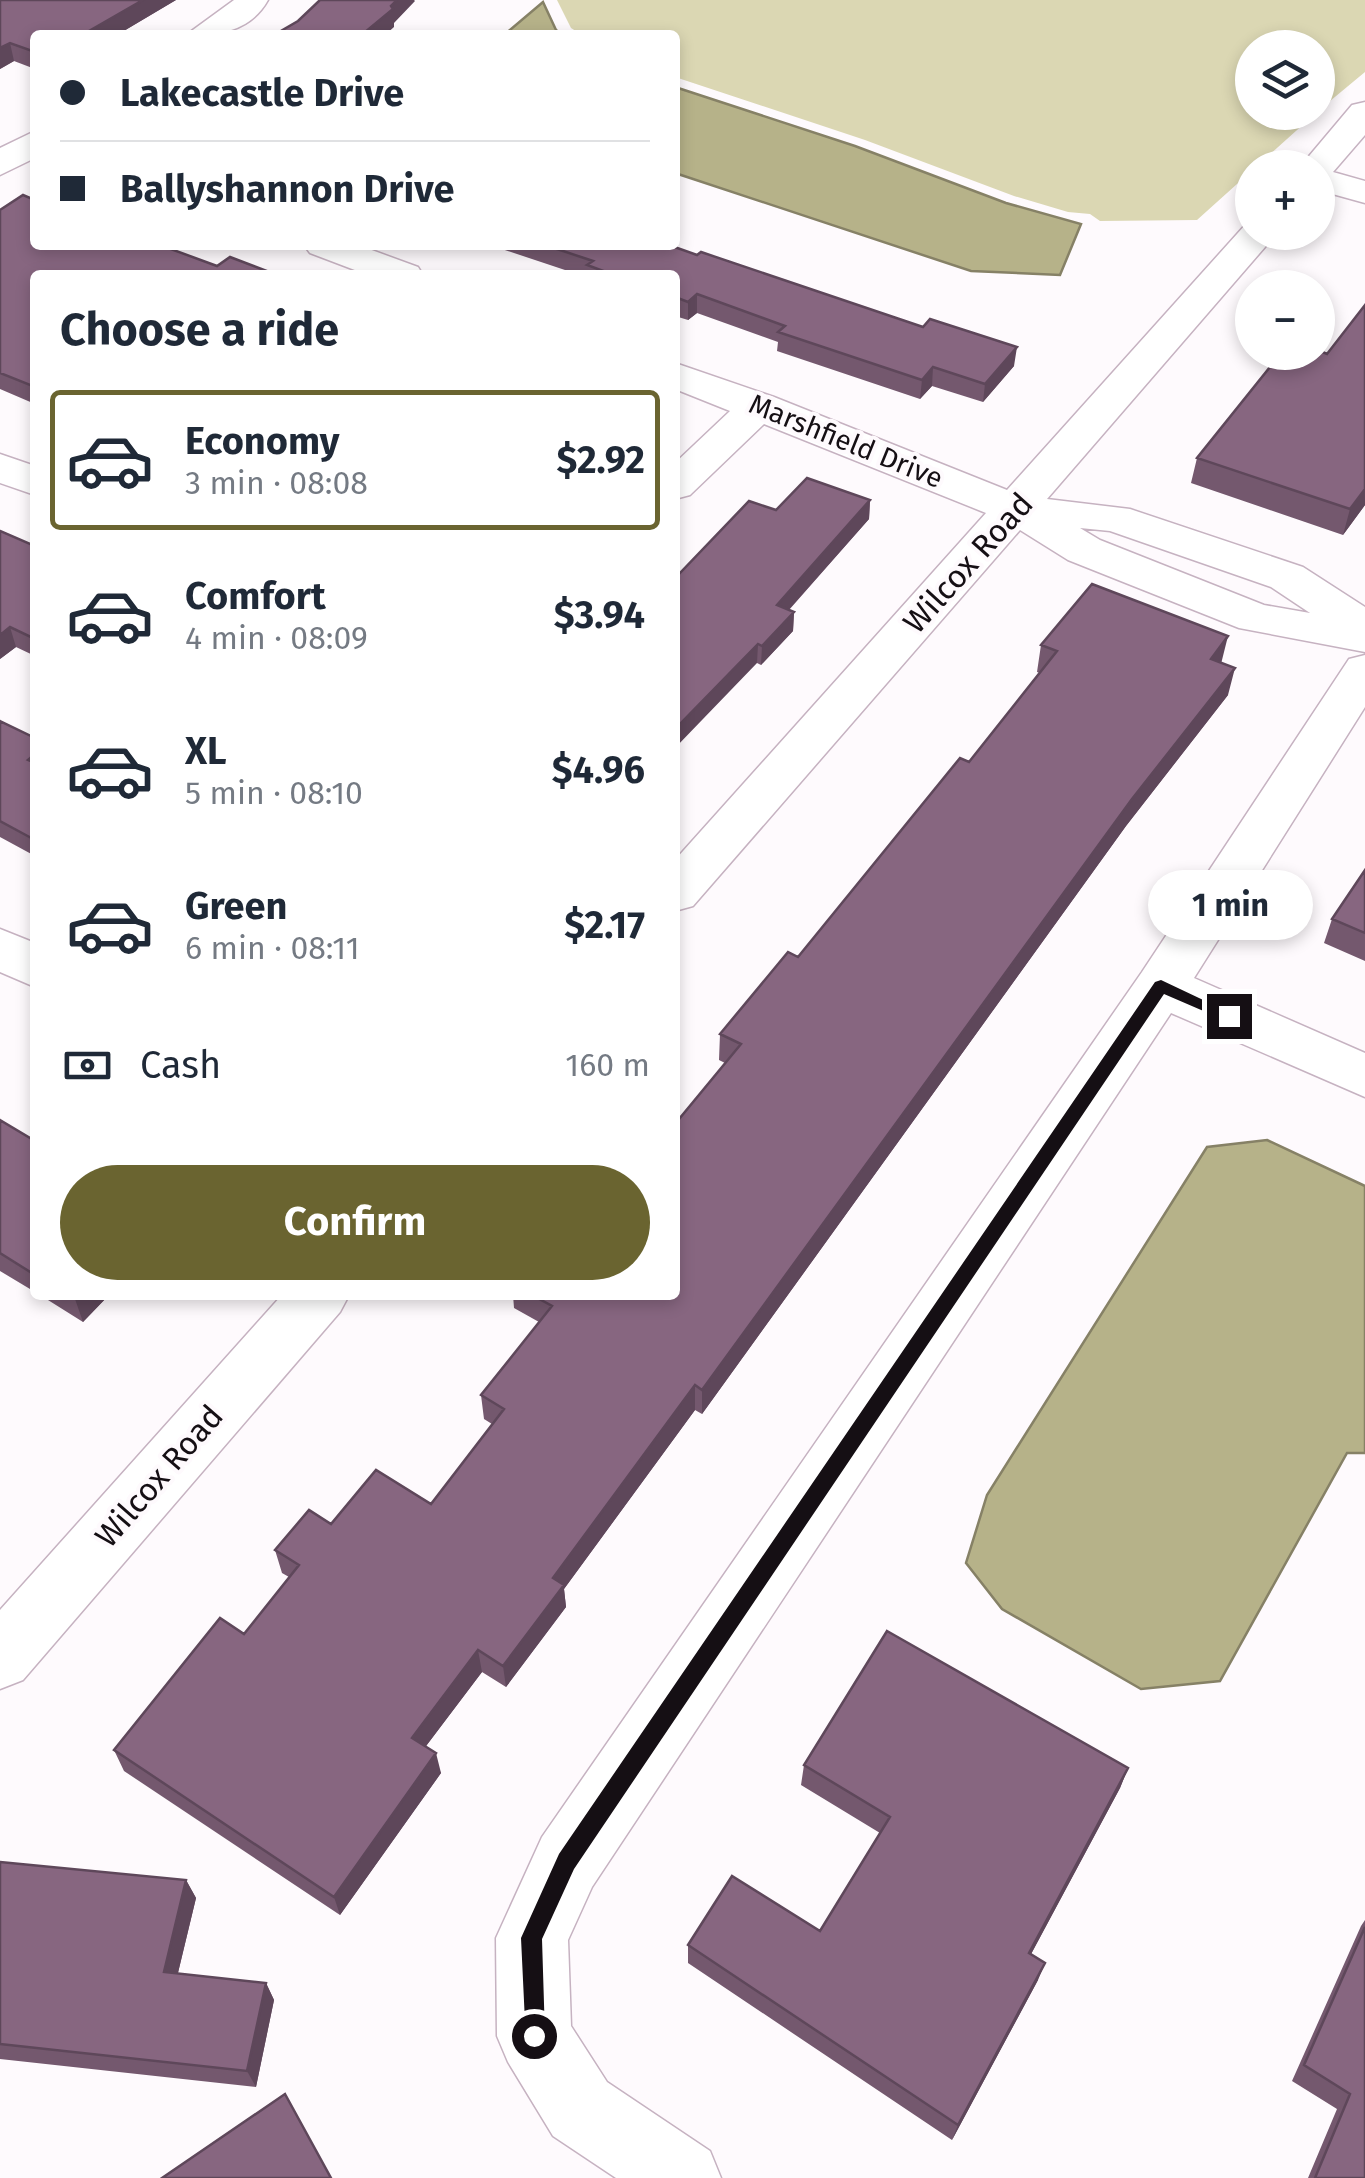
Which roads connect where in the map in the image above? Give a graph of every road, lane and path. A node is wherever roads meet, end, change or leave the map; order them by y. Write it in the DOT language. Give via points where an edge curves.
graph roads {
  1 [pos="251,0"];
  2 [pos="211,30"];
  3 [pos="1365,112"];
  4 [pos="0,126"];
  5 [pos="30,138"];
  6 [pos="30,143"];
  7 [pos="1332,150"];
  8 [pos="0,164"];
  9 [pos="1335,184"];
  10 [pos="1365,192"];
  11 [pos="336,250"];
  12 [pos="1244,250"];
  13 [pos="390,270"];
  14 [pos="680,377"];
  15 [pos="759,406"];
  16 [pos="0,466"];
  17 [pos="30,480"];
  18 [pos="680,481"];
  19 [pos="1016,509"];
  20 [pos="1365,628"];
  21 [pos="1365,637"];
  22 [pos="1365,670"];
  23 [pos="680,887"];
  24 [pos="0,948"];
  25 [pos="30,964"];
  26 [pos="1161,986"];
  27 [pos="1365,1076"];
  28 [pos="315,1300"];
  29 [pos="0,1658"];
  30 [pos="683,2178"];
  1 -- 2 [label="street"];
  3 -- 7 [label="street"];
  4 -- 5 [label="street"];
  6 -- 8 [label="street"];
  9 -- 10 [label="street"];
  11 -- 13 [label="street"];
  12 -- 19 [label="street, Wilcox Road"];
  14 -- 15 [label="street, Marshfield Drive"];
  15 -- 18 [label="street"];
  15 -- 19 [label="street, Marshfield Drive"];
  16 -- 17 [label="street"];
  19 -- 20 [label="street, Marshfield Drive" via="1114,518 1287,577"];
  19 -- 21 [label="street, Marshfield Drive" via="1084,550 1255,618"];
  19 -- 23 [label="street, Wilcox Road"];
  22 -- 26 [label="street"];
  24 -- 25 [label="street"];
  26 -- 27 [label="street"];
  26 -- 30 [label="street" via="567,1862 532,1938 534,2036 580,2110"];
  28 -- 29 [label="street, Wilcox Road"];
}
